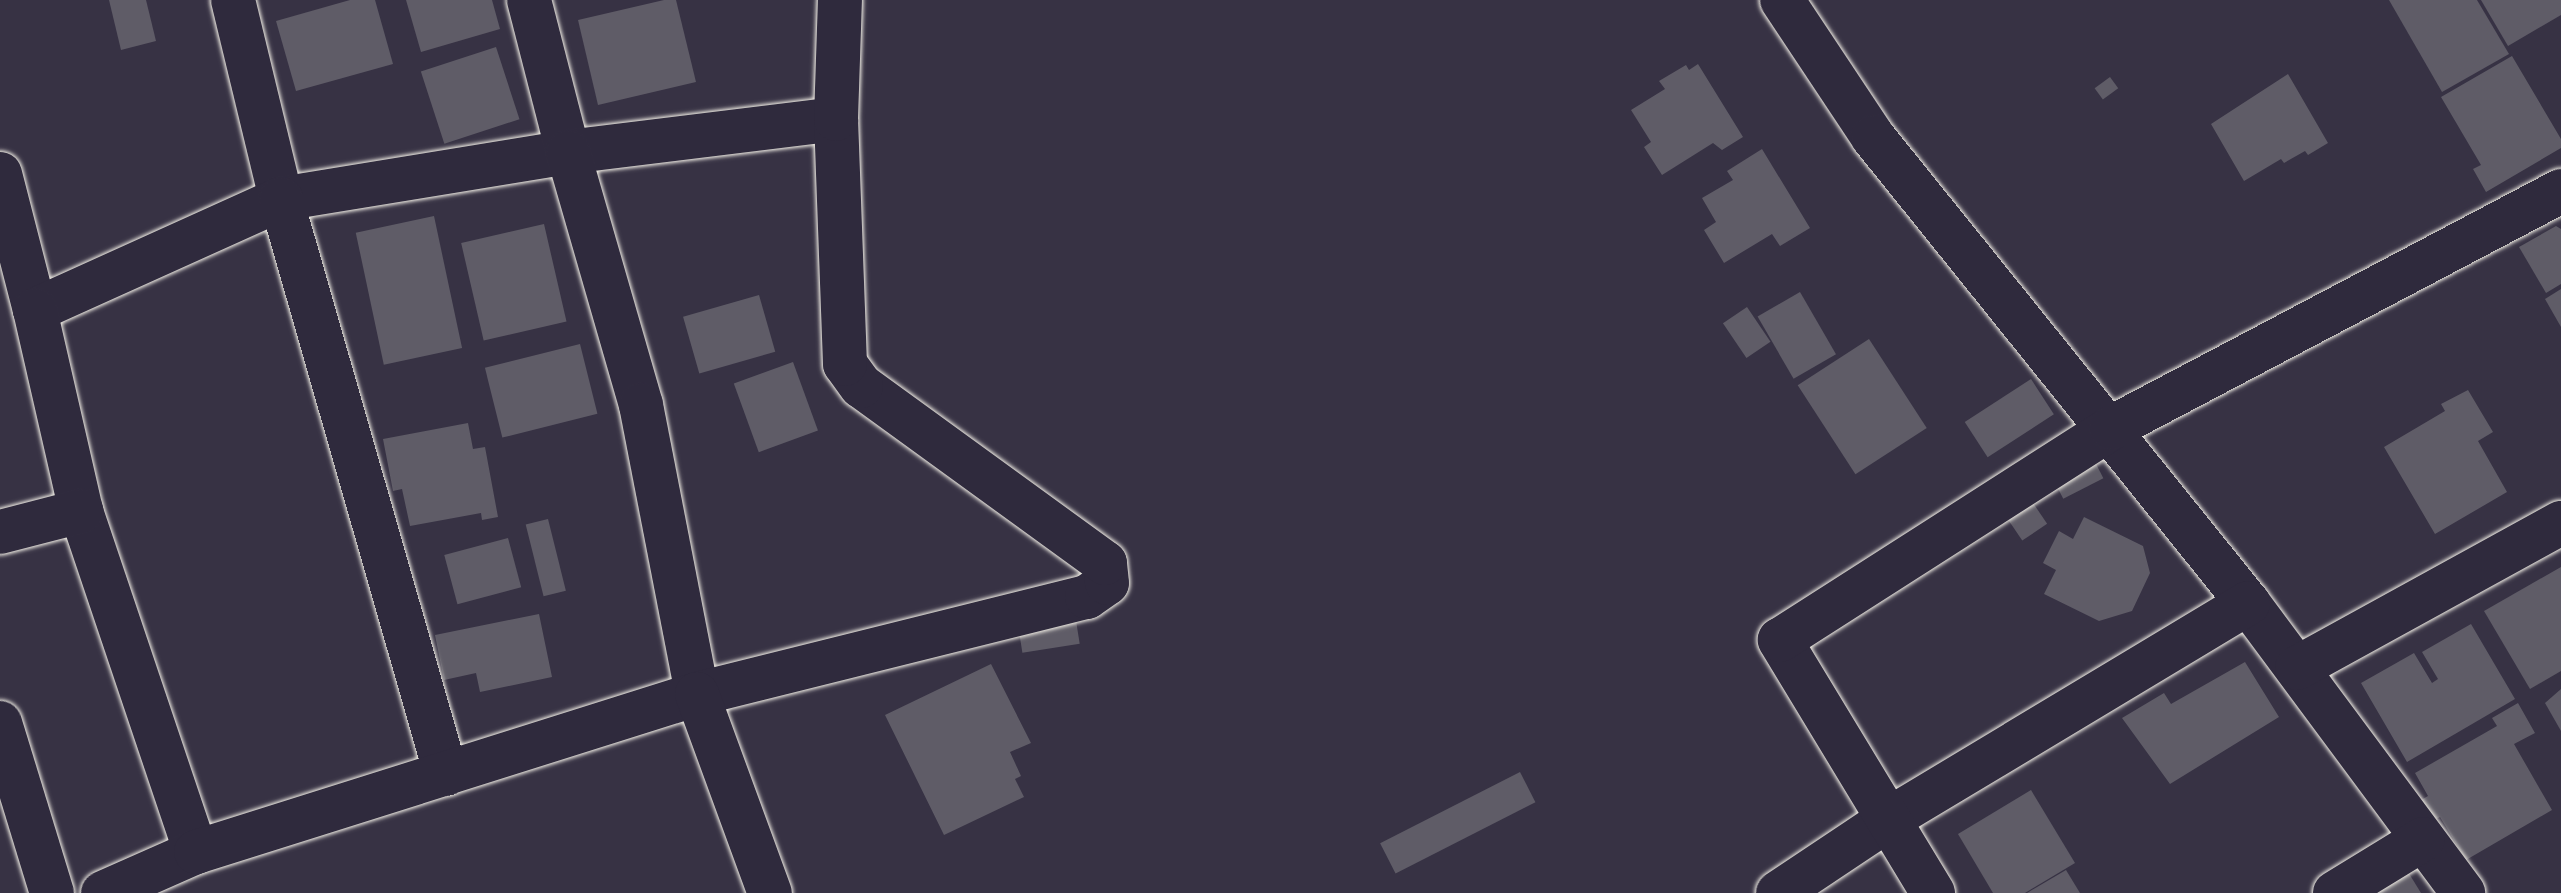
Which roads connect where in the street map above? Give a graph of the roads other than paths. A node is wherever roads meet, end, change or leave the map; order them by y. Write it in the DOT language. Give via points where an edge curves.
graph roads {
  1 [pos="233,0"];
  2 [pos="529,0"];
  3 [pos="840,0"];
  4 [pos="1782,0"];
  5 [pos="836,119"];
  6 [pos="568,152"];
  7 [pos="0,174"];
  8 [pos="2561,191"];
  9 [pos="281,199"];
  10 [pos="35,310"];
  11 [pos="2111,428"];
  12 [pos="81,511"];
  13 [pos="2561,523"];
  14 [pos="0,532"];
  15 [pos="2248,603"];
  16 [pos="2297,668"];
  17 [pos="697,694"];
  18 [pos="0,723"];
  19 [pos="446,774"];
  20 [pos="1889,819"];
  21 [pos="2423,839"];
  22 [pos="196,852"];
  23 [pos="52,893"];
  24 [pos="103,893"];
  25 [pos="770,893"];
  26 [pos="1778,893"];
  27 [pos="1933,893"];
  28 [pos="2335,893"];
  29 [pos="2463,893"];
  1 -- 9 [label="street"];
  2 -- 6 [label="street"];
  3 -- 5 [label="street"];
  4 -- 11 [label="street" via="1873,137"];
  5 -- 6 [label="street"];
  5 -- 17 [label="street" via="845,364 861,386 1105,563 1107,583 1087,597"];
  6 -- 9 [label="street"];
  6 -- 17 [label="street" via="641,405"];
  7 -- 10 [label="street"];
  8 -- 11 [label="street"];
  9 -- 10 [label="street"];
  9 -- 19 [label="street"];
  10 -- 12 [label="street"];
  11 -- 15 [label="street"];
  11 -- 20 [label="street" via="1780,640"];
  12 -- 14 [label="street"];
  12 -- 22 [label="street"];
  13 -- 16 [label="street"];
  15 -- 16 [label="street"];
  15 -- 20 [label="street"];
  16 -- 21 [label="street"];
  17 -- 19 [label="street"];
  17 -- 25 [label="street"];
  18 -- 23 [label="street"];
  19 -- 22 [label="street"];
  20 -- 26 [label="street"];
  20 -- 27 [label="street"];
  21 -- 28 [label="street"];
  21 -- 29 [label="street"];
  22 -- 24 [label="street"];
}
